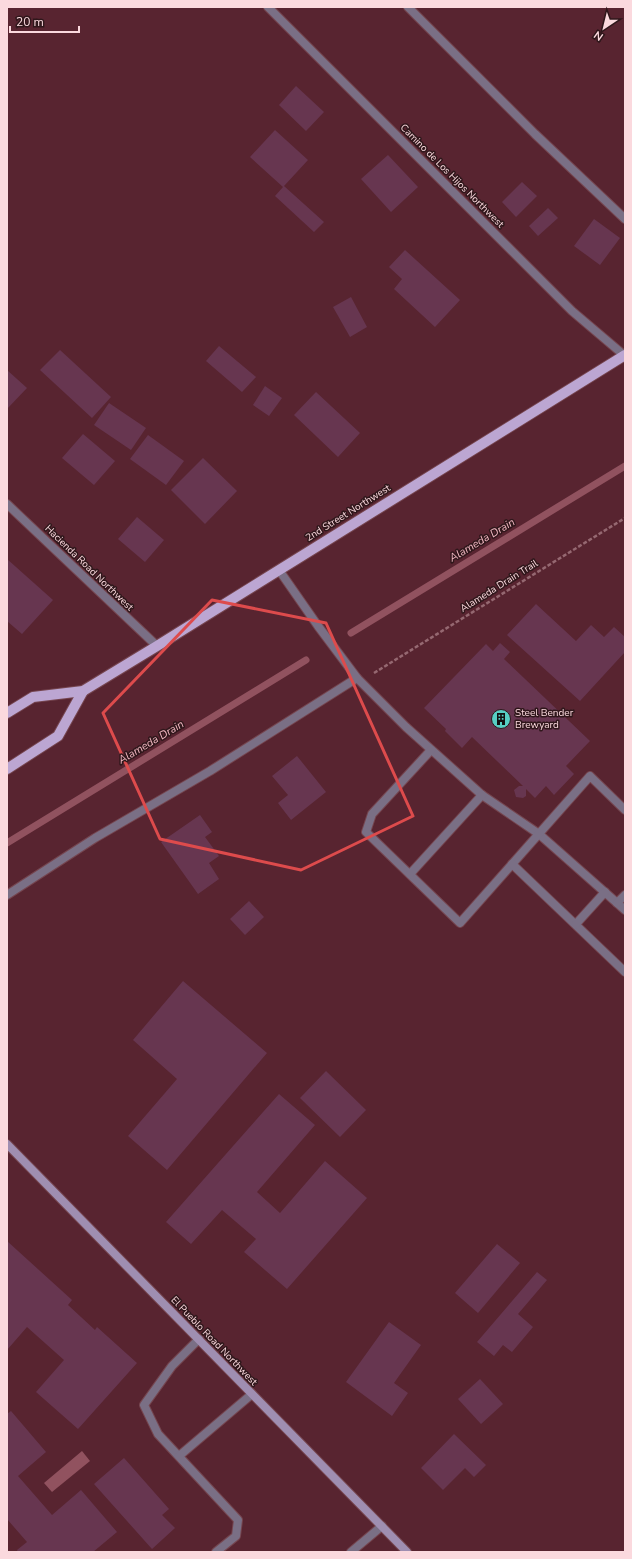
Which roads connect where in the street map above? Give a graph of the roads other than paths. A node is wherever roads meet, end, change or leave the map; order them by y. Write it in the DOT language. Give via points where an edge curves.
graph roads {
  1 [pos="268,7"];
  2 [pos="408,7"];
  3 [pos="625,219"];
  4 [pos="625,355"];
  5 [pos="7,504"];
  6 [pos="279,570"];
  7 [pos="157,646"];
  8 [pos="357,678"];
  9 [pos="83,691"];
  10 [pos="7,713"];
  11 [pos="431,750"];
  12 [pos="7,769"];
  13 [pos="482,795"];
  14 [pos="625,810"];
  15 [pos="539,834"];
  16 [pos="512,864"];
  17 [pos="410,874"];
  18 [pos="605,892"];
  19 [pos="7,895"];
  20 [pos="625,895"];
  21 [pos="617,903"];
  22 [pos="625,910"];
  23 [pos="576,924"];
  24 [pos="625,972"];
  25 [pos="7,1144"];
  26 [pos="199,1339"];
  27 [pos="252,1394"];
  28 [pos="179,1456"];
  29 [pos="382,1526"];
  30 [pos="216,1552"];
  31 [pos="351,1552"];
  32 [pos="407,1552"];
  1 -- 4 [label="street, Camino de Los Hijos Northwest" via="572,311"];
  2 -- 3 [label="street" via="535,134"];
  4 -- 6 [label="main road, 2nd Street Northwest"];
  5 -- 7 [label="street, Hacienda Road Northwest"];
  6 -- 7 [label="main road, 2nd Street Northwest"];
  6 -- 8 [label="street"];
  7 -- 9 [label="main road, 2nd Street Northwest"];
  8 -- 11 [label="street"];
  8 -- 19 [label="street" via="210,771 95,838"];
  9 -- 10 [label="main road, 2nd Street Northwest" via="33,697"];
  9 -- 12 [label="main road, 2nd Street Northwest" via="58,736"];
  11 -- 13 [label="street"];
  11 -- 17 [label="street" via="372,814 366,832"];
  13 -- 15 [label="street"];
  13 -- 17 [label="street"];
  14 -- 15 [label="street" via="590,776"];
  15 -- 16 [label="street"];
  15 -- 18 [label="street"];
  16 -- 17 [label="street" via="460,923"];
  16 -- 23 [label="street"];
  18 -- 21 [label="street"];
  18 -- 23 [label="street"];
  20 -- 21 [label="street"];
  21 -- 22 [label="street"];
  23 -- 24 [label="street"];
  25 -- 26 [label="street, El Pueblo Road Northwest"];
  26 -- 27 [label="street, El Pueblo Road Northwest"];
  26 -- 28 [label="street" via="172,1366 144,1405 158,1434"];
  27 -- 28 [label="street"];
  27 -- 29 [label="street, El Pueblo Road Northwest"];
  28 -- 30 [label="street" via="238,1520 236,1536"];
  29 -- 31 [label="street"];
  29 -- 32 [label="street, El Pueblo Road Northwest"];
}
